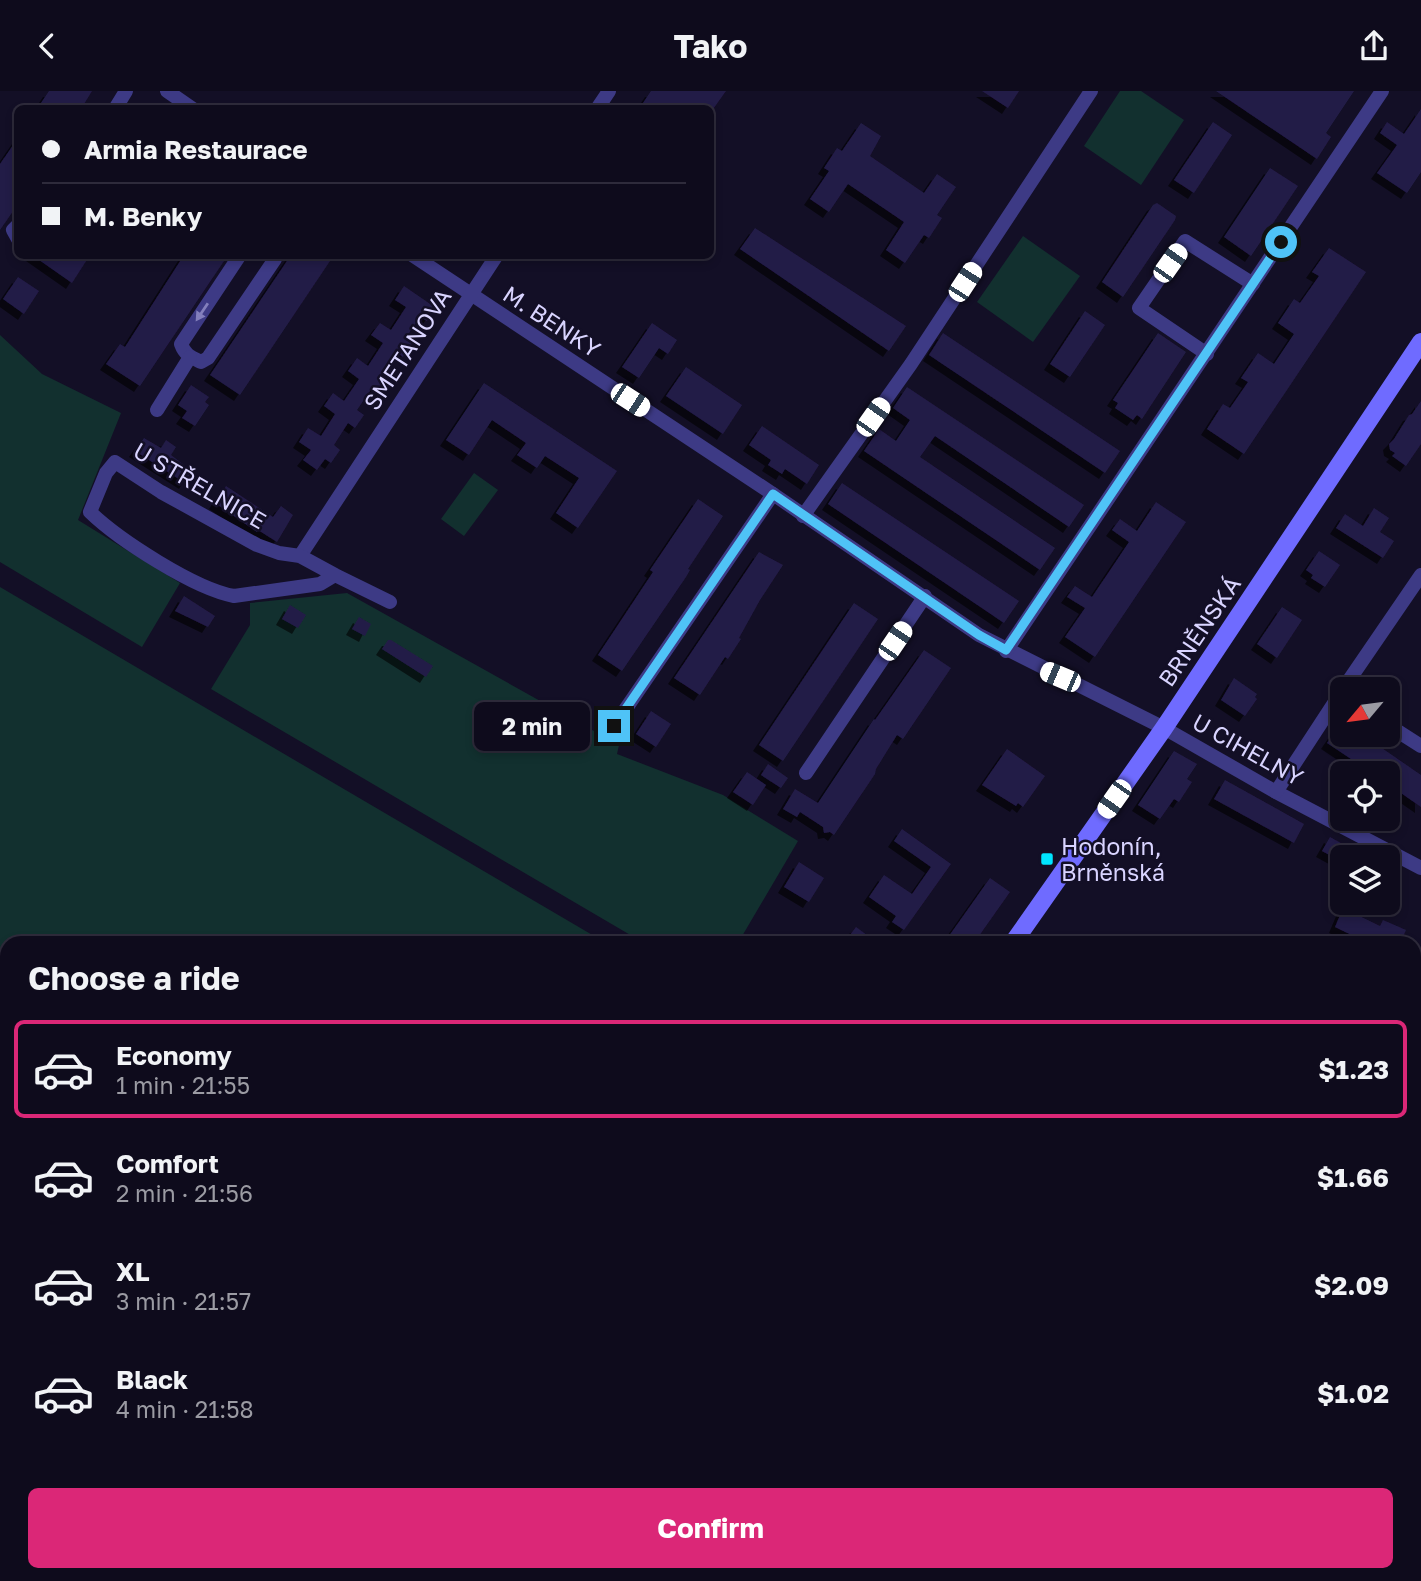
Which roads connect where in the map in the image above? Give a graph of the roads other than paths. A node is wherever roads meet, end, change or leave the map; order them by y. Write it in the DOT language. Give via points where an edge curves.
graph roads {
  1 [pos="167,91"];
  2 [pos="1091,91"];
  3 [pos="1382,91"];
  4 [pos="187,105"];
  5 [pos="237,259"];
  6 [pos="275,259"];
  7 [pos="418,259"];
  8 [pos="494,259"];
  9 [pos="1253,284"];
  10 [pos="470,295"];
  11 [pos="1421,342"];
  12 [pos="1206,353"];
  13 [pos="190,357"];
  14 [pos="157,409"];
  15 [pos="773,494"];
  16 [pos="803,516"];
  17 [pos="300,557"];
  18 [pos="335,575"];
  19 [pos="1421,575"];
  20 [pos="925,596"];
  21 [pos="390,602"];
  22 [pos="1006,650"];
  23 [pos="1352,677"];
  24 [pos="1330,710"];
  25 [pos="614,726"];
  26 [pos="1164,728"];
  27 [pos="1400,733"];
  28 [pos="1421,746"];
  29 [pos="806,773"];
  30 [pos="1276,792"];
  31 [pos="1421,868"];
  32 [pos="1018,936"];
  1 -- 4 [label="street"];
  2 -- 16 [label="street" via="911,364"];
  3 -- 9 [label="street"];
  5 -- 13 [label="street, one-way" via="181,344"];
  6 -- 13 [label="street" via="208,358 201,362"];
  7 -- 10 [label="street, M. BENKY"];
  8 -- 10 [label="street, SMETANOVA"];
  9 -- 12 [label="street"];
  9 -- 12 [label="street" via="1185,240 1139,308"];
  10 -- 15 [label="street, M. BENKY"];
  10 -- 17 [label="street, SMETANOVA"];
  11 -- 26 [label="main road, BRNĚNSKÁ"];
  12 -- 22 [label="street"];
  13 -- 14 [label="street"];
  15 -- 16 [label="street, M. BENKY"];
  15 -- 25 [label="street"];
  16 -- 20 [label="street, M. BENKY"];
  17 -- 18 [label="street, U STŘELNICE"];
  17 -- 18 [label="street, U STŘELNICE" via="257,545 115,462 90,512 125,541 222,594 320,584"];
  18 -- 21 [label="street, U STŘELNICE"];
  19 -- 23 [label="street"];
  20 -- 22 [label="street, M. BENKY"];
  20 -- 29 [label="street"];
  22 -- 26 [label="street, M. BENKY"];
  24 -- 30 [label="street"];
  26 -- 30 [label="street, U CIHELNY"];
  26 -- 32 [label="main road, BRNĚNSKÁ"];
  27 -- 28 [label="street"];
  30 -- 31 [label="street, U CIHELNY"];
}
